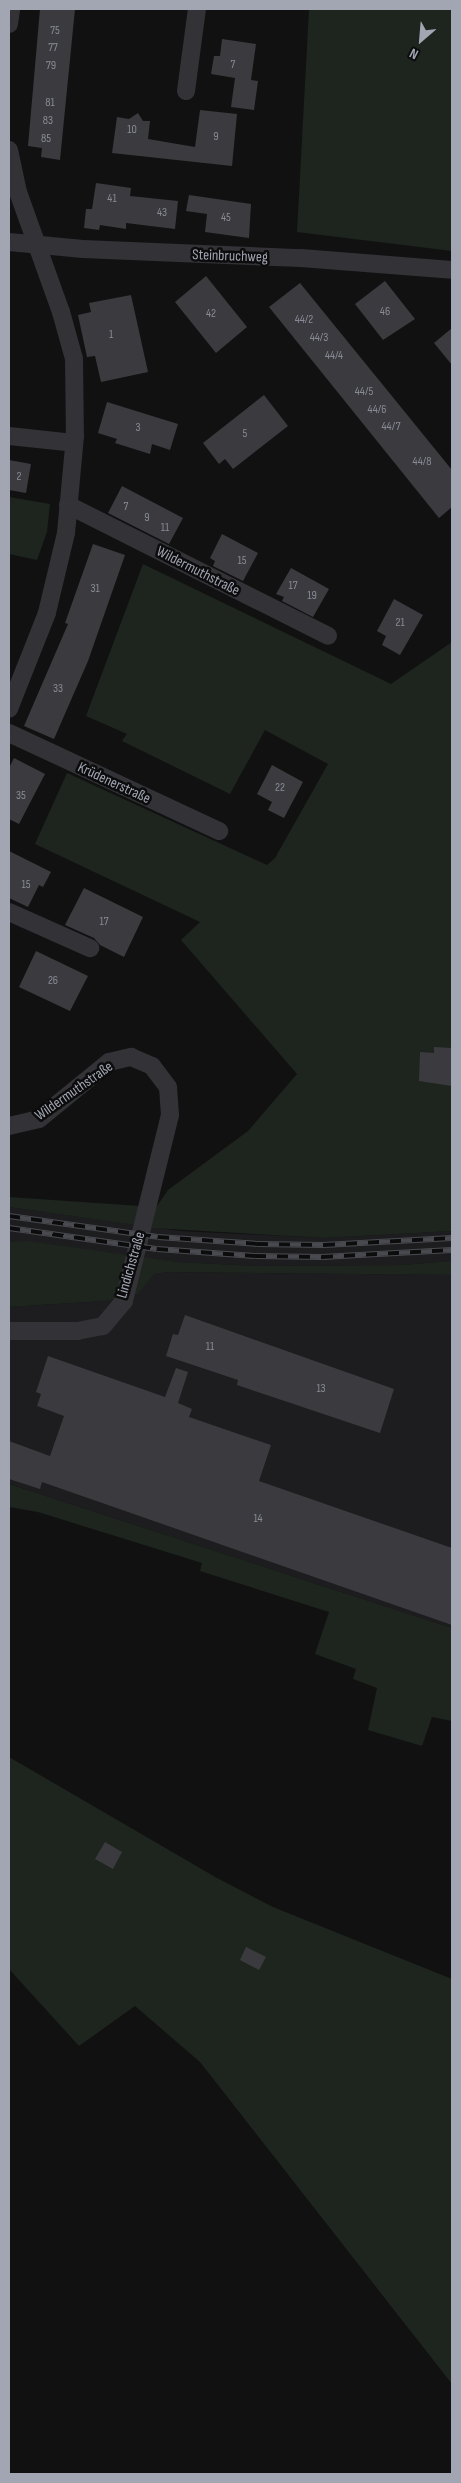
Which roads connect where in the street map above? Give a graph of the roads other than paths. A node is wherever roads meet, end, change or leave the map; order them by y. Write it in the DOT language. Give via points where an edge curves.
graph roads {
  1 [pos="11,9"];
  2 [pos="197,9"];
  3 [pos="9,24"];
  4 [pos="186,91"];
  5 [pos="9,150"];
  6 [pos="9,242"];
  7 [pos="35,245"];
  8 [pos="452,270"];
  9 [pos="9,436"];
  10 [pos="74,443"];
  11 [pos="68,505"];
  12 [pos="328,636"];
  13 [pos="9,709"];
  14 [pos="9,733"];
  15 [pos="219,831"];
  16 [pos="9,912"];
  17 [pos="90,948"];
  18 [pos="9,1126"];
  19 [pos="143,1224"];
  20 [pos="9,1331"];
  1 -- 3 [label="street"];
  2 -- 4 [label="street"];
  5 -- 7 [label="street"];
  6 -- 7 [label="street, Steinbruchweg"];
  7 -- 8 [label="street, Steinbruchweg" via="301,258"];
  7 -- 10 [label="street" via="62,312 74,359"];
  9 -- 10 [label="street"];
  10 -- 11 [label="street"];
  11 -- 12 [label="street, Wildermuthstraße"];
  11 -- 13 [label="street" via="66,533 47,613"];
  14 -- 15 [label="street, Krüdenerstraße"];
  16 -- 17 [label="street"];
  18 -- 19 [label="street, Wildermuthstraße" via="39,1119 109,1062 131,1058 152,1066 168,1087 170,1115"];
  19 -- 20 [label="street, Lindichstraße" via="124,1301 102,1326 78,1331"];
}
